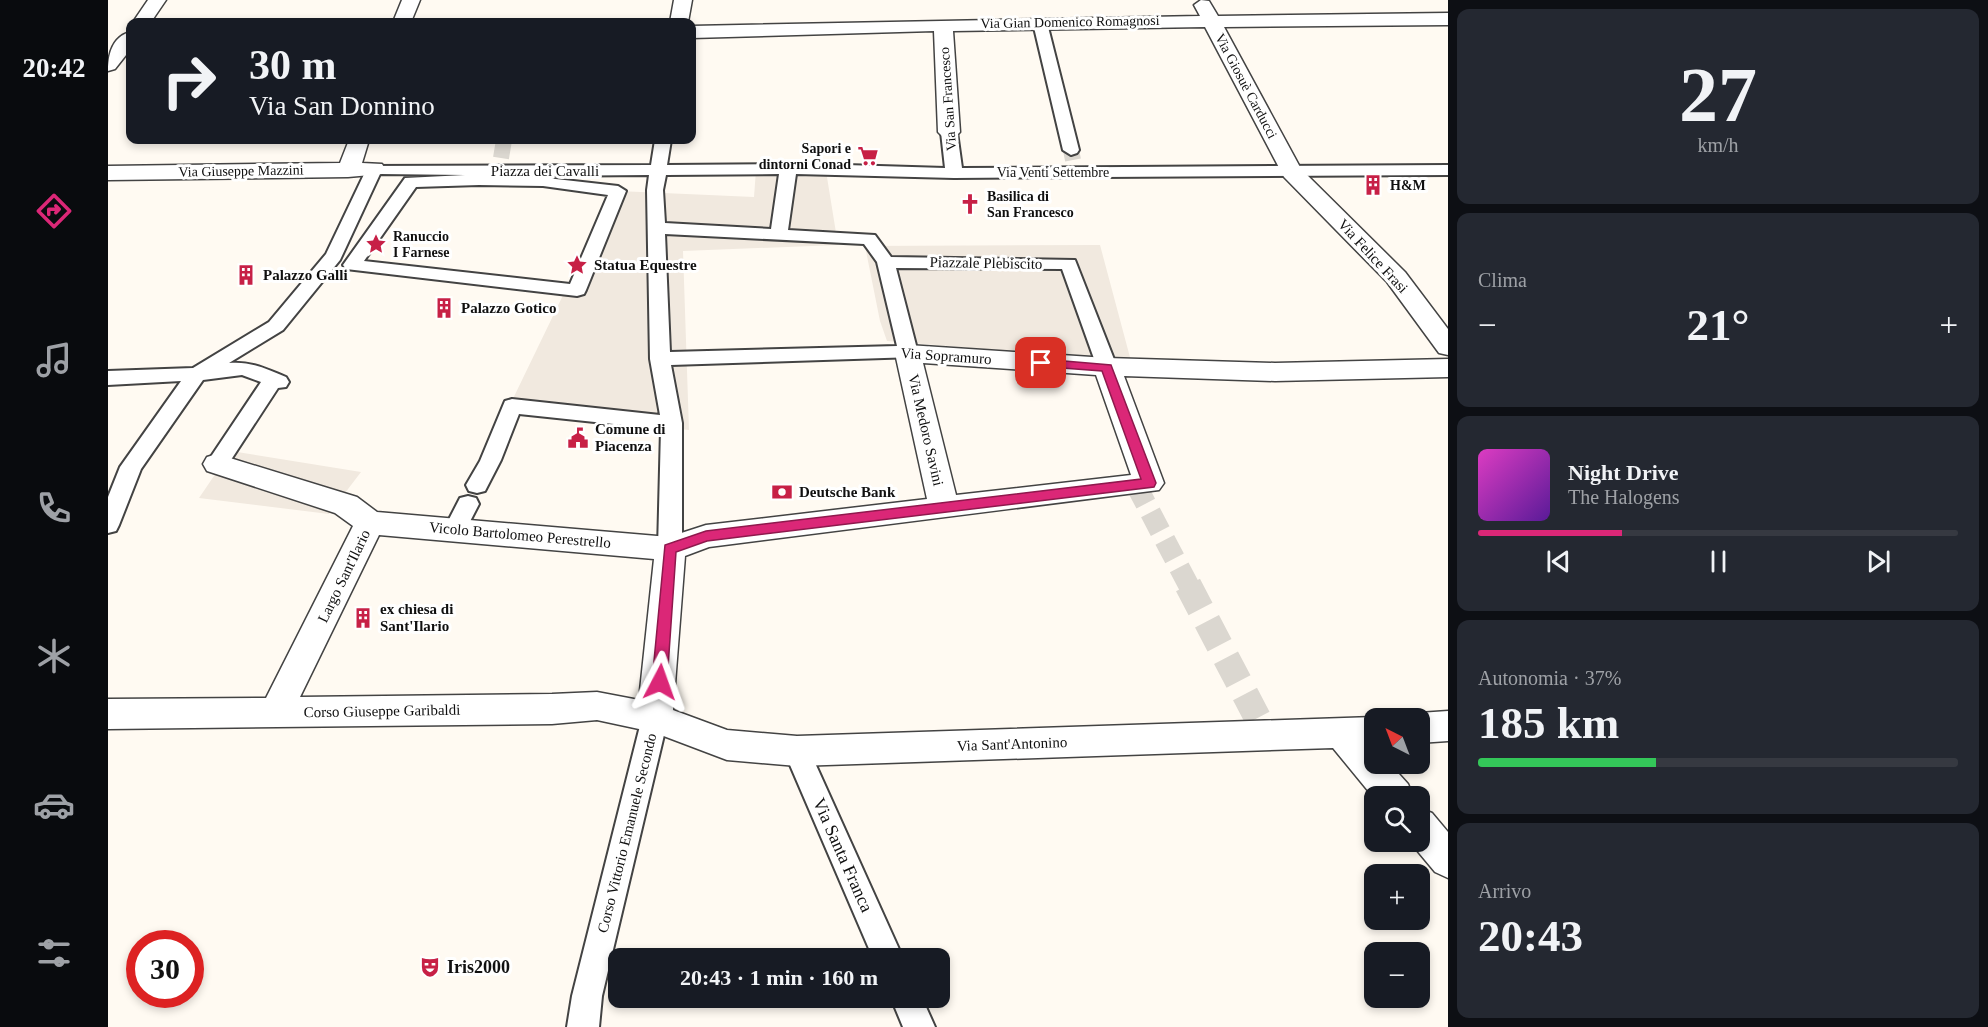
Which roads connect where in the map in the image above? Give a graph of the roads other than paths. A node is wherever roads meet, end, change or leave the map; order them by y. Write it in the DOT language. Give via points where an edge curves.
graph roads {
  1 [pos="157,0"];
  2 [pos="411,0"];
  3 [pos="683,0"];
  4 [pos="1200,0"];
  5 [pos="145,18"];
  6 [pos="404,18"];
  7 [pos="680,18"];
  8 [pos="1448,19"];
  9 [pos="1210,20"];
  10 [pos="1040,22"];
  11 [pos="943,25"];
  12 [pos="108,29"];
  13 [pos="126,29"];
  14 [pos="696,32"];
  15 [pos="126,43"];
  16 [pos="108,65"];
  17 [pos="949,132"];
  18 [pos="358,144"];
  19 [pos="662,144"];
  20 [pos="1073,160"];
  21 [pos="374,169"];
  22 [pos="788,169"];
  23 [pos="348,170"];
  24 [pos="1448,170"];
  25 [pos="659,171"];
  26 [pos="1292,172"];
  27 [pos="108,173"];
  28 [pos="954,173"];
  29 [pos="656,228"];
  30 [pos="779,234"];
  31 [pos="886,262"];
  32 [pos="352,265"];
  33 [pos="1448,347"];
  34 [pos="908,353"];
  35 [pos="660,359"];
  36 [pos="1107,368"];
  37 [pos="1448,368"];
  38 [pos="197,374"];
  39 [pos="108,378"];
  40 [pos="672,423"];
  41 [pos="217,464"];
  42 [pos="475,489"];
  43 [pos="945,508"];
  44 [pos="370,523"];
  45 [pos="108,525"];
  46 [pos="670,549"];
  47 [pos="276,712"];
  48 [pos="108,714"];
  49 [pos="656,718"];
  50 [pos="1448,726"];
  51 [pos="1430,727"];
  52 [pos="1358,733"];
  53 [pos="797,751"];
  54 [pos="1389,786"];
  55 [pos="1430,838"];
  56 [pos="1448,860"];
  57 [pos="884,948"];
  58 [pos="910,1008"];
  59 [pos="583,1027"];
  60 [pos="919,1027"];
  1 -- 5 [label="street"];
  2 -- 6 [label="street"];
  3 -- 7 [label="street"];
  4 -- 9 [label="street, Via Giosuè Carducci"];
  8 -- 9 [label="street, Via Gian Domenico Romagnosi"];
  9 -- 10 [label="street, Via Gian Domenico Romagnosi"];
  9 -- 26 [label="street, Via Giosuè Carducci"];
  10 -- 11 [label="street, Via Gian Domenico Romagnosi"];
  10 -- 20 [label="street"];
  11 -- 14 [label="street, Via Gian Domenico Romagnosi"];
  11 -- 17 [label="street, Via San Francesco"];
  12 -- 13 [label="street"];
  15 -- 16 [label="street"];
  17 -- 28 [label="street, Via San Francesco"];
  18 -- 23 [label="street"];
  19 -- 25 [label="street"];
  20 -- 26 [label="street, Via Venti Settembre"];
  20 -- 28 [label="street, Via Venti Settembre"];
  21 -- 23 [label="street, Via Giuseppe Mazzini"];
  21 -- 25 [label="street, Piazza dei Cavalli" via="500,165"];
  21 -- 38 [label="street" via="334,256 276,326"];
  22 -- 25 [label="street, Via Venti Settembre"];
  22 -- 28 [label="street, Via Venti Settembre"];
  22 -- 30 [label="street"];
  23 -- 27 [label="street, Via Giuseppe Mazzini"];
  24 -- 26 [label="street, Via Venti Settembre"];
  25 -- 29 [label="street"];
  26 -- 33 [label="street, Via Felice Frasi" via="1396,277"];
  29 -- 30 [label="street"];
  29 -- 35 [label="street"];
  30 -- 31 [label="street" via="869,239"];
  31 -- 34 [label="street"];
  31 -- 36 [label="street, Piazzale Plebiscito" via="1069,264"];
  32 -- 32 [label="street, Piazza dei Cavalli" via="411,182 543,182 618,191 577,290"];
  34 -- 35 [label="street, Via Sopramuro"];
  34 -- 36 [label="street, Via Sopramuro"];
  34 -- 43 [label="street, Via Medoro Savini"];
  35 -- 40 [label="street"];
  36 -- 37 [label="street, Via Sopramuro" via="1275,372"];
  36 -- 43 [label="street" via="1149,483"];
  38 -- 39 [label="street"];
  38 -- 41 [label="street" via="244,368 276,381"];
  38 -- 45 [label="street" via="131,467"];
  40 -- 42 [label="street" via="512,406"];
  40 -- 46 [label="street, Corso Vittorio Emanuele Secondo"];
  41 -- 44 [label="street, Largo Sant'Ilario" via="346,505"];
  42 -- 44 [label="street, Vicolo Bartolomeo Perestrello"];
  42 -- 46 [label="street, Vicolo Bartolomeo Perestrello"];
  43 -- 46 [label="street" via="706,536"];
  44 -- 47 [label="street, Largo Sant'Ilario"];
  46 -- 49 [label="street, Corso Vittorio Emanuele Secondo"];
  47 -- 48 [label="street, Corso Giuseppe Garibaldi"];
  47 -- 49 [label="street, Corso Giuseppe Garibaldi" via="597,706"];
  49 -- 53 [label="street, Via Sant'Antonino" via="727,745"];
  49 -- 59 [label="street, Corso Vittorio Emanuele Secondo" via="587,996"];
  50 -- 51 [label="street"];
  52 -- 53 [label="street, Via Sant'Antonino"];
  52 -- 54 [label="street"];
  53 -- 57 [label="street, Via Santa Franca"];
  55 -- 56 [label="street"];
  58 -- 60 [label="street"];
}
